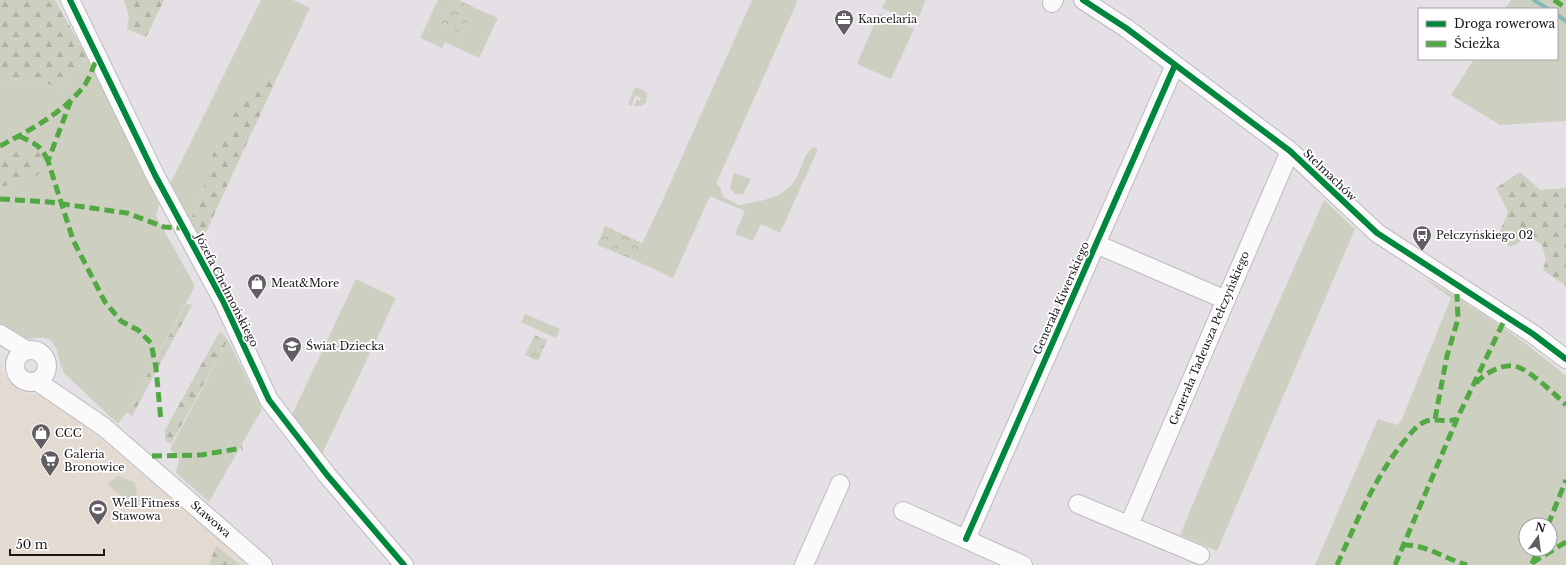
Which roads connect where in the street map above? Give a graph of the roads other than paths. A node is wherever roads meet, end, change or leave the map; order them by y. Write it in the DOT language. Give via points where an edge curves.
graph roads {
  1 [pos="70,0"];
  2 [pos="1083,0"];
  3 [pos="1176,65"];
  4 [pos="1290,151"];
  5 [pos="1096,244"];
  6 [pos="1226,300"];
  7 [pos="0,334"];
  8 [pos="0,348"];
  9 [pos="21,356"];
  10 [pos="1566,360"];
  11 [pos="48,366"];
  12 [pos="38,382"];
  13 [pos="104,427"];
  14 [pos="840,484"];
  15 [pos="1078,504"];
  16 [pos="903,511"];
  17 [pos="1129,526"];
  18 [pos="966,539"];
  19 [pos="1200,554"];
  20 [pos="263,565"];
  21 [pos="404,565"];
  22 [pos="804,565"];
  23 [pos="1023,565"];
  1 -- 21 [label="street, Józefa Chełmońskiego" via="155,175 223,301 269,400 327,475"];
  2 -- 3 [label="street, Stelmachów"];
  3 -- 4 [label="street, Stelmachów"];
  3 -- 5 [label="street, Generała Kiwerskiego"];
  4 -- 6 [label="street, Generała Tadeusza Pełczyńskiego"];
  4 -- 10 [label="street, Stelmachów" via="1377,233 1533,334"];
  5 -- 6 [label="street"];
  5 -- 18 [label="street, Generała Kiwerskiego"];
  6 -- 17 [label="street, Generała Tadeusza Pełczyńskiego"];
  7 -- 9 [label="street, Stawowa"];
  8 -- 9 [label="street, Stawowa"];
  9 -- 11 [label="street, Stawowa" via="40,352"];
  9 -- 12 [label="street, Stawowa" via="16,373 19,378 30,383"];
  11 -- 12 [label="street" via="44,377"];
  11 -- 13 [label="street, Stawowa"];
  12 -- 13 [label="street, Stawowa"];
  13 -- 20 [label="street, Stawowa"];
  14 -- 22 [label="street"];
  15 -- 17 [label="street"];
  16 -- 18 [label="street"];
  17 -- 19 [label="street"];
  18 -- 23 [label="street"];
}
